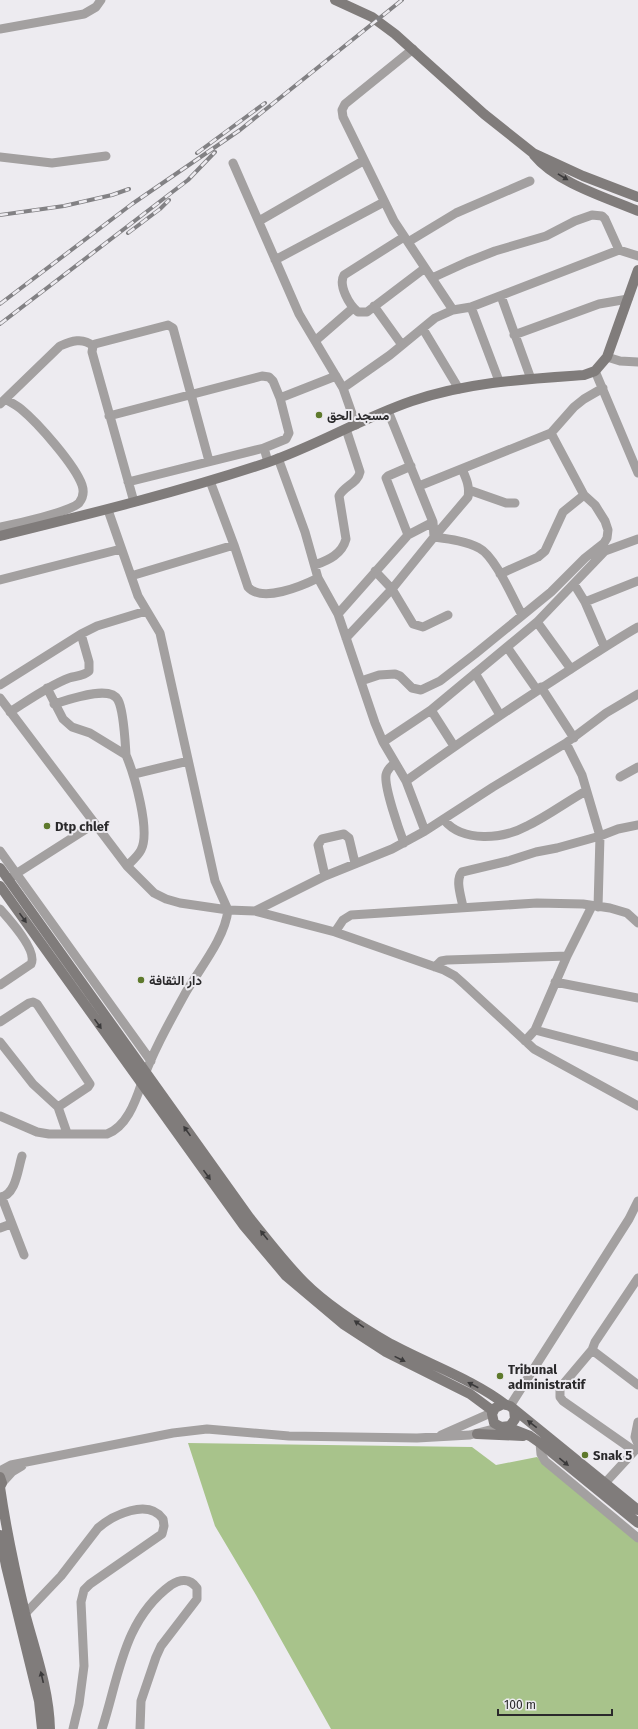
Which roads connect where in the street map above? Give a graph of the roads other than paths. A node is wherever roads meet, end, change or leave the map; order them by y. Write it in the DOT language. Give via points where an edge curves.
graph roads {
  1 [pos="101,0"];
  2 [pos="335,0"];
  3 [pos="0,29"];
  4 [pos="413,49"];
  5 [pos="533,153"];
  6 [pos="106,156"];
  7 [pos="0,157"];
  8 [pos="363,160"];
  9 [pos="233,163"];
  10 [pos="530,181"];
  11 [pos="638,197"];
  12 [pos="384,202"];
  13 [pos="638,211"];
  14 [pos="259,221"];
  15 [pos="406,239"];
  16 [pos="620,250"];
  17 [pos="638,256"];
  18 [pos="276,260"];
  19 [pos="425,268"];
  20 [pos="638,270"];
  21 [pos="432,278"];
  22 [pos="501,296"];
  23 [pos="628,298"];
  24 [pos="374,306"];
  25 [pos="471,307"];
  26 [pos="353,308"];
  27 [pos="453,310"];
  28 [pos="423,329"];
  29 [pos="514,335"];
  30 [pos="315,340"];
  31 [pos="402,345"];
  32 [pos="93,346"];
  33 [pos="607,357"];
  34 [pos="638,362"];
  35 [pos="595,371"];
  36 [pos="336,376"];
  37 [pos="531,379"];
  38 [pos="499,381"];
  39 [pos="343,388"];
  40 [pos="603,388"];
  41 [pos="459,389"];
  42 [pos="190,395"];
  43 [pos="280,398"];
  44 [pos="3,402"];
  45 [pos="388,411"];
  46 [pos="109,416"];
  47 [pos="356,425"];
  48 [pos="346,428"];
  49 [pos="551,434"];
  50 [pos="264,448"];
  51 [pos="278,458"];
  52 [pos="635,458"];
  53 [pos="209,461"];
  54 [pos="268,462"];
  55 [pos="411,466"];
  56 [pos="462,469"];
  57 [pos="638,473"];
  58 [pos="210,481"];
  59 [pos="128,482"];
  60 [pos="419,486"];
  61 [pos="469,490"];
  62 [pos="584,495"];
  63 [pos="134,502"];
  64 [pos="515,503"];
  65 [pos="108,510"];
  66 [pos="433,522"];
  67 [pos="0,528"];
  68 [pos="408,535"];
  69 [pos="0,536"];
  70 [pos="434,537"];
  71 [pos="638,539"];
  72 [pos="234,544"];
  73 [pos="121,549"];
  74 [pos="315,566"];
  75 [pos="375,571"];
  76 [pos="500,574"];
  77 [pos="131,576"];
  78 [pos="318,578"];
  79 [pos="0,580"];
  80 [pos="638,581"];
  81 [pos="574,584"];
  82 [pos="392,589"];
  83 [pos="585,602"];
  84 [pos="146,610"];
  85 [pos="338,614"];
  86 [pos="448,615"];
  87 [pos="522,615"];
  88 [pos="537,622"];
  89 [pos="638,627"];
  90 [pos="81,634"];
  91 [pos="346,638"];
  92 [pos="604,646"];
  93 [pos="507,647"];
  94 [pos="571,669"];
  95 [pos="475,673"];
  96 [pos="361,681"];
  97 [pos="0,685"];
  98 [pos="47,688"];
  99 [pos="539,689"];
  100 [pos="638,694"];
  101 [pos="0,698"];
  102 [pos="54,704"];
  103 [pos="431,710"];
  104 [pos="10,712"];
  105 [pos="500,715"];
  106 [pos="574,738"];
  107 [pos="383,742"];
  108 [pos="566,743"];
  109 [pos="454,746"];
  110 [pos="126,755"];
  111 [pos="188,761"];
  112 [pos="395,763"];
  113 [pos="638,767"];
  114 [pos="134,774"];
  115 [pos="620,777"];
  116 [pos="406,781"];
  117 [pos="586,791"];
  118 [pos="444,820"];
  119 [pos="94,824"];
  120 [pos="638,825"];
  121 [pos="425,831"];
  122 [pos="600,836"];
  123 [pos="404,843"];
  124 [pos="0,851"];
  125 [pos="355,863"];
  126 [pos="127,866"];
  127 [pos="0,868"];
  128 [pos="325,876"];
  129 [pos="8,880"];
  130 [pos="595,906"];
  131 [pos="463,907"];
  132 [pos="0,909"];
  133 [pos="228,910"];
  134 [pos="255,911"];
  135 [pos="638,923"];
  136 [pos="335,932"];
  137 [pos="567,956"];
  138 [pos="435,967"];
  139 [pos="555,982"];
  140 [pos="0,985"];
  141 [pos="638,998"];
  142 [pos="0,1022"];
  143 [pos="535,1030"];
  144 [pos="525,1041"];
  145 [pos="0,1042"];
  146 [pos="638,1057"];
  147 [pos="151,1061"];
  148 [pos="146,1073"];
  149 [pos="141,1084"];
  150 [pos="638,1106"];
  151 [pos="58,1107"];
  152 [pos="0,1116"];
  153 [pos="67,1133"];
  154 [pos="22,1156"];
  155 [pos="1,1198"];
  156 [pos="638,1201"];
  157 [pos="11,1224"];
  158 [pos="0,1228"];
  159 [pos="24,1255"];
  160 [pos="288,1271"];
  161 [pos="638,1278"];
  162 [pos="592,1350"];
  163 [pos="638,1385"];
  164 [pos="510,1407"];
  165 [pos="493,1411"];
  166 [pos="638,1422"];
  167 [pos="504,1427"];
  168 [pos="477,1434"];
  169 [pos="438,1436"];
  170 [pos="530,1436"];
  171 [pos="540,1443"];
  172 [pos="636,1447"];
  173 [pos="32,1461"];
  174 [pos="0,1471"];
  175 [pos="605,1483"];
  176 [pos="0,1484"];
  177 [pos="638,1510"];
  178 [pos="638,1523"];
  179 [pos="0,1535"];
  180 [pos="638,1538"];
  181 [pos="10,1565"];
  182 [pos="22,1617"];
  183 [pos="42,1729"];
  184 [pos="50,1729"];
  185 [pos="73,1729"];
  186 [pos="102,1729"];
  187 [pos="140,1729"];
  1 -- 3 [label="street" via="96,7 84,14"];
  2 -- 4 [label="main road" via="372,17"];
  4 -- 5 [label="main road" via="502,130"];
  4 -- 8 [label="street" via="345,104 342,110"];
  5 -- 11 [label="main road"];
  5 -- 13 [label="main road, one-way" via="542,165 577,185"];
  6 -- 7 [label="street" via="52,163"];
  8 -- 12 [label="street"];
  8 -- 14 [label="street"];
  9 -- 14 [label="street"];
  10 -- 15 [label="street" via="456,213"];
  12 -- 15 [label="street"];
  12 -- 18 [label="street"];
  14 -- 18 [label="street"];
  15 -- 19 [label="street"];
  15 -- 26 [label="street" via="344,275 342,284"];
  16 -- 17 [label="street"];
  16 -- 21 [label="street" via="605,219 592,215 546,236 495,251"];
  16 -- 22 [label="street"];
  18 -- 30 [label="street" via="299,314"];
  19 -- 21 [label="street"];
  19 -- 24 [label="street"];
  20 -- 23 [label="main road"];
  21 -- 27 [label="street"];
  22 -- 25 [label="street"];
  22 -- 29 [label="street"];
  23 -- 29 [label="street" via="599,304"];
  23 -- 33 [label="main road"];
  24 -- 26 [label="street" via="363,313"];
  24 -- 31 [label="street"];
  25 -- 27 [label="street"];
  25 -- 38 [label="street"];
  26 -- 30 [label="street"];
  27 -- 28 [label="street" via="435,318"];
  28 -- 31 [label="street"];
  28 -- 41 [label="street"];
  29 -- 37 [label="street"];
  30 -- 36 [label="street"];
  31 -- 39 [label="street"];
  32 -- 42 [label="street" via="171,326"];
  32 -- 44 [label="street" via="80,340 60,346"];
  32 -- 46 [label="street" via="92,352"];
  33 -- 34 [label="street"];
  33 -- 35 [label="main road"];
  35 -- 37 [label="main road" via="584,375"];
  35 -- 40 [label="street"];
  36 -- 39 [label="street"];
  36 -- 43 [label="street"];
  37 -- 38 [label="main road"];
  38 -- 41 [label="main road"];
  39 -- 47 [label="street"];
  40 -- 49 [label="street" via="574,407"];
  40 -- 52 [label="street"];
  41 -- 45 [label="main road" via="412,401"];
  42 -- 43 [label="street" via="262,376 273,381"];
  42 -- 46 [label="street"];
  42 -- 53 [label="street"];
  43 -- 50 [label="street" via="289,433 276,444"];
  44 -- 67 [label="street" via="21,409 45,432 78,477 83,492 82,498 73,508"];
  45 -- 47 [label="main road"];
  45 -- 55 [label="street"];
  46 -- 59 [label="street"];
  47 -- 48 [label="main road"];
  48 -- 51 [label="main road"];
  48 -- 74 [label="street" via="360,472 357,479 342,491 340,496 345,544 338,554"];
  49 -- 56 [label="street"];
  49 -- 62 [label="street"];
  50 -- 53 [label="street"];
  50 -- 54 [label="street"];
  51 -- 54 [label="main road"];
  51 -- 74 [label="street"];
  52 -- 57 [label="street"];
  53 -- 59 [label="street"];
  54 -- 58 [label="main road"];
  55 -- 60 [label="street"];
  55 -- 68 [label="street" via="386,478"];
  56 -- 60 [label="street"];
  56 -- 61 [label="street"];
  58 -- 63 [label="main road"];
  58 -- 72 [label="street"];
  59 -- 63 [label="street"];
  60 -- 66 [label="street"];
  61 -- 64 [label="street" via="506,503"];
  61 -- 70 [label="street" via="468,497"];
  62 -- 76 [label="street" via="563,512 545,551 538,557"];
  62 -- 87 [label="street" via="595,505 605,521 607,538 562,582"];
  63 -- 65 [label="main road"];
  65 -- 69 [label="main road"];
  65 -- 73 [label="street"];
  66 -- 68 [label="street"];
  66 -- 70 [label="street"];
  68 -- 75 [label="street"];
  70 -- 76 [label="street" via="478,547 490,558"];
  70 -- 82 [label="street"];
  71 -- 81 [label="street" via="605,551"];
  72 -- 77 [label="street"];
  72 -- 78 [label="street" via="248,587 253,593 271,594"];
  73 -- 77 [label="street"];
  73 -- 79 [label="street"];
  74 -- 78 [label="street"];
  75 -- 82 [label="street"];
  75 -- 85 [label="street"];
  76 -- 87 [label="street"];
  77 -- 84 [label="street"];
  78 -- 85 [label="street"];
  80 -- 83 [label="street"];
  81 -- 83 [label="street"];
  81 -- 88 [label="street"];
  82 -- 86 [label="street" via="413,624 423,627"];
  82 -- 91 [label="street"];
  83 -- 92 [label="street"];
  84 -- 90 [label="street"];
  84 -- 111 [label="street" via="160,633"];
  85 -- 91 [label="street"];
  87 -- 96 [label="street" via="453,672 427,688 412,688 395,674 379,675"];
  88 -- 93 [label="street"];
  88 -- 94 [label="street"];
  89 -- 92 [label="street"];
  90 -- 97 [label="street"];
  90 -- 98 [label="street" via="90,671"];
  91 -- 96 [label="street"];
  92 -- 94 [label="street"];
  93 -- 95 [label="street"];
  93 -- 99 [label="street"];
  94 -- 99 [label="street"];
  95 -- 103 [label="street"];
  95 -- 105 [label="street"];
  96 -- 107 [label="street"];
  98 -- 102 [label="street"];
  98 -- 104 [label="street"];
  99 -- 105 [label="street"];
  99 -- 106 [label="street"];
  100 -- 106 [label="street" via="606,713"];
  101 -- 104 [label="street"];
  102 -- 110 [label="street" via="63,719 72,727 90,733"];
  102 -- 110 [label="street" via="94,693 113,694 121,708"];
  103 -- 107 [label="street"];
  103 -- 109 [label="street"];
  104 -- 119 [label="street"];
  105 -- 109 [label="street"];
  106 -- 108 [label="street"];
  107 -- 112 [label="street"];
  108 -- 117 [label="street" via="579,767"];
  108 -- 118 [label="street"];
  109 -- 116 [label="street"];
  110 -- 114 [label="street"];
  111 -- 114 [label="street"];
  111 -- 133 [label="street" via="216,881"];
  112 -- 116 [label="street"];
  112 -- 123 [label="street" via="387,771 386,777 391,803"];
  113 -- 115 [label="street"];
  114 -- 126 [label="street" via="142,814 144,841 141,849"];
  116 -- 121 [label="street"];
  117 -- 118 [label="street" via="526,827 499,835 485,836 458,832 449,827"];
  117 -- 122 [label="street"];
  118 -- 121 [label="street"];
  119 -- 126 [label="street"];
  119 -- 129 [label="street"];
  120 -- 122 [label="street"];
  121 -- 123 [label="street"];
  122 -- 130 [label="street"];
  122 -- 131 [label="street" via="462,872 458,880"];
  123 -- 125 [label="street"];
  124 -- 129 [label="street"];
  125 -- 128 [label="street"];
  125 -- 128 [label="street" via="347,835 322,839 318,845"];
  126 -- 133 [label="street" via="154,893 166,899"];
  127 -- 129 [label="main road"];
  128 -- 134 [label="street"];
  129 -- 147 [label="street"];
  129 -- 148 [label="main road"];
  129 -- 149 [label="main road, one-way"];
  130 -- 131 [label="street" via="537,903"];
  130 -- 135 [label="street" via="627,913"];
  130 -- 137 [label="street"];
  131 -- 136 [label="street" via="351,915 343,920"];
  132 -- 140 [label="street" via="27,944 32,961"];
  133 -- 134 [label="street"];
  133 -- 147 [label="street" via="220,937 186,992"];
  134 -- 136 [label="street"];
  136 -- 138 [label="street"];
  137 -- 138 [label="street" via="447,960 441,961"];
  137 -- 139 [label="street"];
  138 -- 144 [label="street" via="455,976"];
  139 -- 141 [label="street"];
  139 -- 143 [label="street"];
  142 -- 151 [label="street" via="29,1003 37,1004 90,1084"];
  143 -- 144 [label="street"];
  143 -- 146 [label="street"];
  144 -- 150 [label="street" via="551,1059"];
  145 -- 151 [label="street" via="33,1084"];
  147 -- 148 [label="street"];
  148 -- 149 [label="street"];
  160 -- 148 [label="main road, one-way"];
  149 -- 153 [label="street" via="122,1125 114,1131 100,1134"];
  149 -- 160 [label="main road, one-way" via="244,1226"];
  151 -- 153 [label="street"];
  152 -- 153 [label="street" via="37,1132"];
  154 -- 155 [label="street" via="11,1191"];
  155 -- 157 [label="street"];
  156 -- 164 [label="street"];
  157 -- 158 [label="street"];
  157 -- 159 [label="street"];
  164 -- 160 [label="main road, one-way" via="487,1392 368,1330"];
  160 -- 165 [label="main road, one-way" via="343,1324 363,1338 466,1392"];
  161 -- 162 [label="street"];
  162 -- 163 [label="street"];
  162 -- 172 [label="street" via="560,1388 560,1397"];
  164 -- 165 [label="main road" via="497,1406"];
  164 -- 167 [label="main road" via="515,1419 512,1424"];
  175 -- 164 [label="main road, one-way"];
  165 -- 167 [label="main road" via="494,1423"];
  165 -- 169 [label="street"];
  166 -- 172 [label="street"];
  167 -- 168 [label="street"];
  167 -- 170 [label="main road"];
  168 -- 169 [label="street"];
  168 -- 170 [label="main road"];
  169 -- 173 [label="street" via="362,1438 196,1430 173,1432"];
  170 -- 171 [label="main road"];
  171 -- 178 [label="main road, one-way"];
  171 -- 180 [label="street" via="545,1461"];
  172 -- 175 [label="street"];
  173 -- 174 [label="street" via="11,1465"];
  173 -- 176 [label="street" via="12,1472"];
  175 -- 177 [label="main road"];
  176 -- 181 [label="main road"];
  179 -- 181 [label="main road"];
  181 -- 182 [label="main road"];
  182 -- 183 [label="main road" via="39,1700"];
  184 -- 182 [label="main road, one-way" via="42,1676"];
  182 -- 185 [label="street" via="61,1576 105,1522 124,1512 132,1511 154,1511 163,1519 162,1534 90,1584 82,1595 84,1666"];
  186 -- 187 [label="street" via="120,1664 144,1611 172,1584 186,1580 197,1588 197,1599 161,1646 141,1700"];
}
